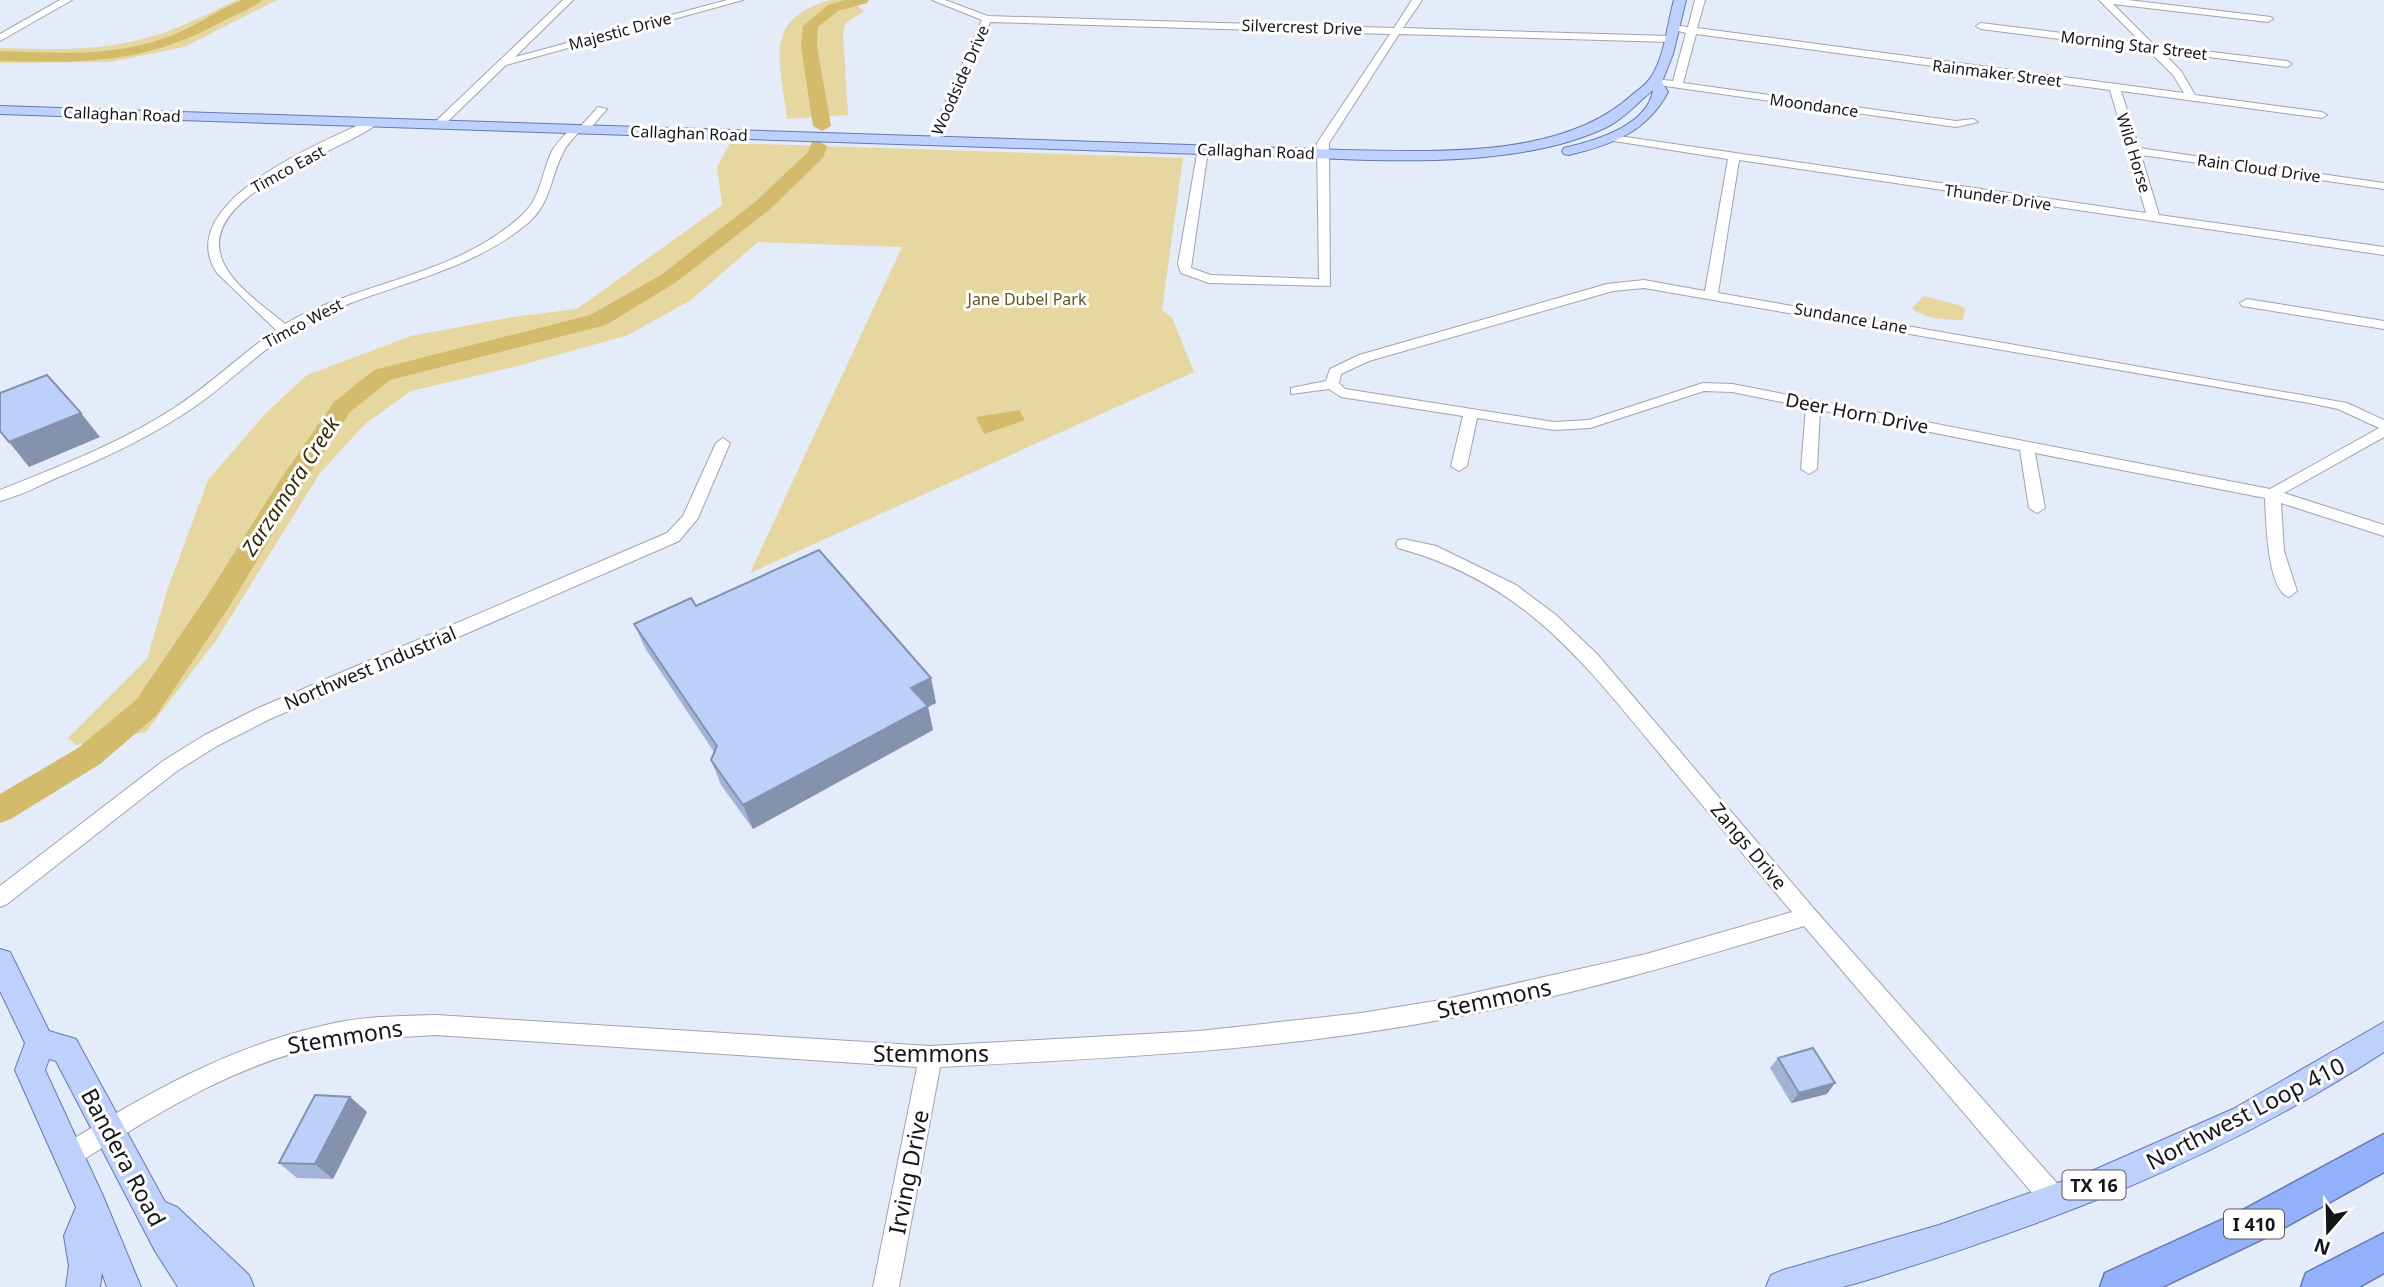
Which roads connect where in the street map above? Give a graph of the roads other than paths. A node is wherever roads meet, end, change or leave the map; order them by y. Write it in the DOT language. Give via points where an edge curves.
graph roads {
  1 [pos="66,0"];
  2 [pos="568,0"];
  3 [pos="737,0"];
  4 [pos="937,0"];
  5 [pos="1417,0"];
  6 [pos="1680,0"];
  7 [pos="1700,0"];
  8 [pos="2104,0"];
  9 [pos="987,19"];
  10 [pos="2268,19"];
  11 [pos="1981,26"];
  12 [pos="1398,30"];
  13 [pos="1692,31"];
  14 [pos="1671,33"];
  15 [pos="0,38"];
  16 [pos="2150,47"];
  17 [pos="502,63"];
  18 [pos="2287,64"];
  19 [pos="1653,84"];
  20 [pos="1677,86"];
  21 [pos="2115,88"];
  22 [pos="2192,98"];
  23 [pos="602,109"];
  24 [pos="0,110"];
  25 [pos="2322,115"];
  26 [pos="376,121"];
  27 [pos="1973,122"];
  28 [pos="438,125"];
  29 [pos="1634,125"];
  30 [pos="579,130"];
  31 [pos="1612,138"];
  32 [pos="933,141"];
  33 [pos="1657,145"];
  34 [pos="1202,150"];
  35 [pos="2133,151"];
  36 [pos="1323,153"];
  37 [pos="1410,153"];
  38 [pos="1378,155"];
  39 [pos="1734,156"];
  40 [pos="2384,186"];
  41 [pos="2154,219"];
  42 [pos="2384,251"];
  43 [pos="1711,294"];
  44 [pos="2246,303"];
  45 [pos="2384,325"];
  46 [pos="284,330"];
  47 [pos="1332,384"];
  48 [pos="1296,391"];
  49 [pos="1813,404"];
  50 [pos="1471,414"];
  51 [pos="1590,424"];
  52 [pos="2384,428"];
  53 [pos="1605,437"];
  54 [pos="723,443"];
  55 [pos="2026,447"];
  56 [pos="1459,467"];
  57 [pos="1809,469"];
  58 [pos="2273,495"];
  59 [pos="0,496"];
  60 [pos="2037,508"];
  61 [pos="2384,531"];
  62 [pos="1404,544"];
  63 [pos="2289,591"];
  64 [pos="0,898"];
  65 [pos="1808,916"];
  66 [pos="0,961"];
  67 [pos="2384,1036"];
  68 [pos="40,1043"];
  69 [pos="930,1057"];
  70 [pos="109,1130"];
  71 [pos="2384,1152"];
  72 [pos="69,1155"];
  73 [pos="142,1192"];
  74 [pos="2055,1200"];
  75 [pos="92,1207"];
  76 [pos="2384,1252"];
  77 [pos="83,1287"];
  78 [pos="124,1287"];
  79 [pos="197,1287"];
  80 [pos="237,1287"];
  81 [pos="886,1287"];
  82 [pos="1783,1287"];
  83 [pos="2119,1287"];
  84 [pos="2320,1287"];
  1 -- 15 [label="street"];
  2 -- 17 [label="street"];
  3 -- 17 [label="street, Majestic Drive"];
  4 -- 9 [label="street, Silvercrest Drive"];
  5 -- 12 [label="street"];
  6 -- 14 [label="main road, Callaghan Road"];
  7 -- 13 [label="street"];
  8 -- 10 [label="street"];
  8 -- 16 [label="street"];
  9 -- 12 [label="street, Silvercrest Drive"];
  9 -- 32 [label="street, Woodside Drive"];
  11 -- 16 [label="street, Morning Star Street"];
  12 -- 14 [label="street, Silvercrest Drive"];
  12 -- 36 [label="street" via="1326,135"];
  13 -- 14 [label="street, Rainmaker Street"];
  13 -- 20 [label="street"];
  13 -- 21 [label="street, Rainmaker Street"];
  14 -- 19 [label="main road, Callaghan Road"];
  16 -- 18 [label="street, Morning Star Street"];
  16 -- 22 [label="street" via="2177,73"];
  17 -- 28 [label="street"];
  19 -- 20 [label="street, Moondance"];
  19 -- 29 [label="main road, Callaghan Road" via="1661,92 1657,101"];
  19 -- 31 [label="main road" via="1643,104 1608,131"];
  19 -- 37 [label="main road, Callaghan Road" via="1627,109 1572,135 1514,148"];
  20 -- 27 [label="street, Moondance" via="1956,124"];
  21 -- 22 [label="street, Rainmaker Street"];
  21 -- 35 [label="street, Wild Horse"];
  22 -- 25 [label="street, Rainmaker Street"];
  23 -- 30 [label="street, Timco West"];
  24 -- 26 [label="main road, Callaghan Road"];
  26 -- 28 [label="main road, Callaghan Road"];
  26 -- 46 [label="street, Timco East" via="254,187 219,222 212,244 216,264"];
  28 -- 30 [label="main road, Callaghan Road"];
  29 -- 31 [label="main road, Callaghan Road"];
  29 -- 33 [label="street" via="1638,135"];
  30 -- 32 [label="main road, Callaghan Road"];
  30 -- 46 [label="street, Timco West" via="558,150 542,200 495,241 442,267 340,302"];
  31 -- 33 [label="street, Thunder Drive"];
  31 -- 37 [label="main road" via="1594,137 1510,153"];
  31 -- 38 [label="main road, Callaghan Road" via="1513,160"];
  32 -- 34 [label="main road, Callaghan Road"];
  33 -- 39 [label="street, Thunder Drive"];
  34 -- 36 [label="main road, Callaghan Road"];
  34 -- 36 [label="street" via="1185,270 1198,277 1325,283"];
  35 -- 40 [label="street, Rain Cloud Drive"];
  35 -- 41 [label="street, Wild Horse"];
  36 -- 38 [label="main road, Callaghan Road"];
  37 -- 38 [label="main road, Callaghan Road"];
  39 -- 41 [label="street, Thunder Drive"];
  39 -- 43 [label="street"];
  41 -- 42 [label="street, Thunder Drive"];
  43 -- 47 [label="street, Sundance Lane" via="1644,284 1612,287 1357,360 1335,372"];
  43 -- 52 [label="street, Sundance Lane" via="2318,400 2342,406"];
  44 -- 45 [label="street"];
  46 -- 59 [label="street, Timco West" via="186,407 149,430"];
  47 -- 48 [label="street"];
  47 -- 50 [label="street, Deer Horn Drive" via="1341,393"];
  49 -- 51 [label="street, Deer Horn Drive" via="1703,387"];
  49 -- 55 [label="street, Deer Horn Drive"];
  49 -- 57 [label="street"];
  50 -- 51 [label="street, Deer Horn Drive" via="1542,425"];
  50 -- 56 [label="street"];
  51 -- 53 [label="street"];
  52 -- 58 [label="street"];
  54 -- 64 [label="street, Northwest Industrial" via="690,518 673,537 210,741 170,766"];
  55 -- 58 [label="street, Deer Horn Drive"];
  55 -- 60 [label="street"];
  58 -- 61 [label="street, Deer Horn Drive"];
  58 -- 63 [label="street" via="2276,551"];
  62 -- 65 [label="street, Zangs Drive" via="1483,573 1550,619 1591,659"];
  65 -- 69 [label="street, Stemmons" via="1646,964 1435,1011 1199,1042"];
  65 -- 74 [label="street, Zangs Drive"];
  66 -- 68 [label="main road"];
  67 -- 74 [label="main road, Northwest Loop 410 / TX 16" via="2282,1098 2161,1160"];
  68 -- 70 [label="main road, Bandera Road" via="66,1049"];
  68 -- 72 [label="main road" via="30,1070"];
  69 -- 70 [label="street, Stemmons" via="436,1025 385,1026 275,1046 160,1099"];
  69 -- 81 [label="street, Irving Drive"];
  70 -- 72 [label="street, Stemmons"];
  70 -- 73 [label="main road, Bandera Road"];
  71 -- 83 [label="highway, I 410" via="2254,1224"];
  72 -- 75 [label="main road"];
  73 -- 79 [label="main road, Bandera Road"];
  73 -- 80 [label="main road"];
  74 -- 82 [label="main road, Northwest Loop 410 / TX 16" via="1970,1233"];
  75 -- 77 [label="main road" via="80,1236 86,1266"];
  75 -- 78 [label="main road"];
  76 -- 84 [label="highway"];
}
